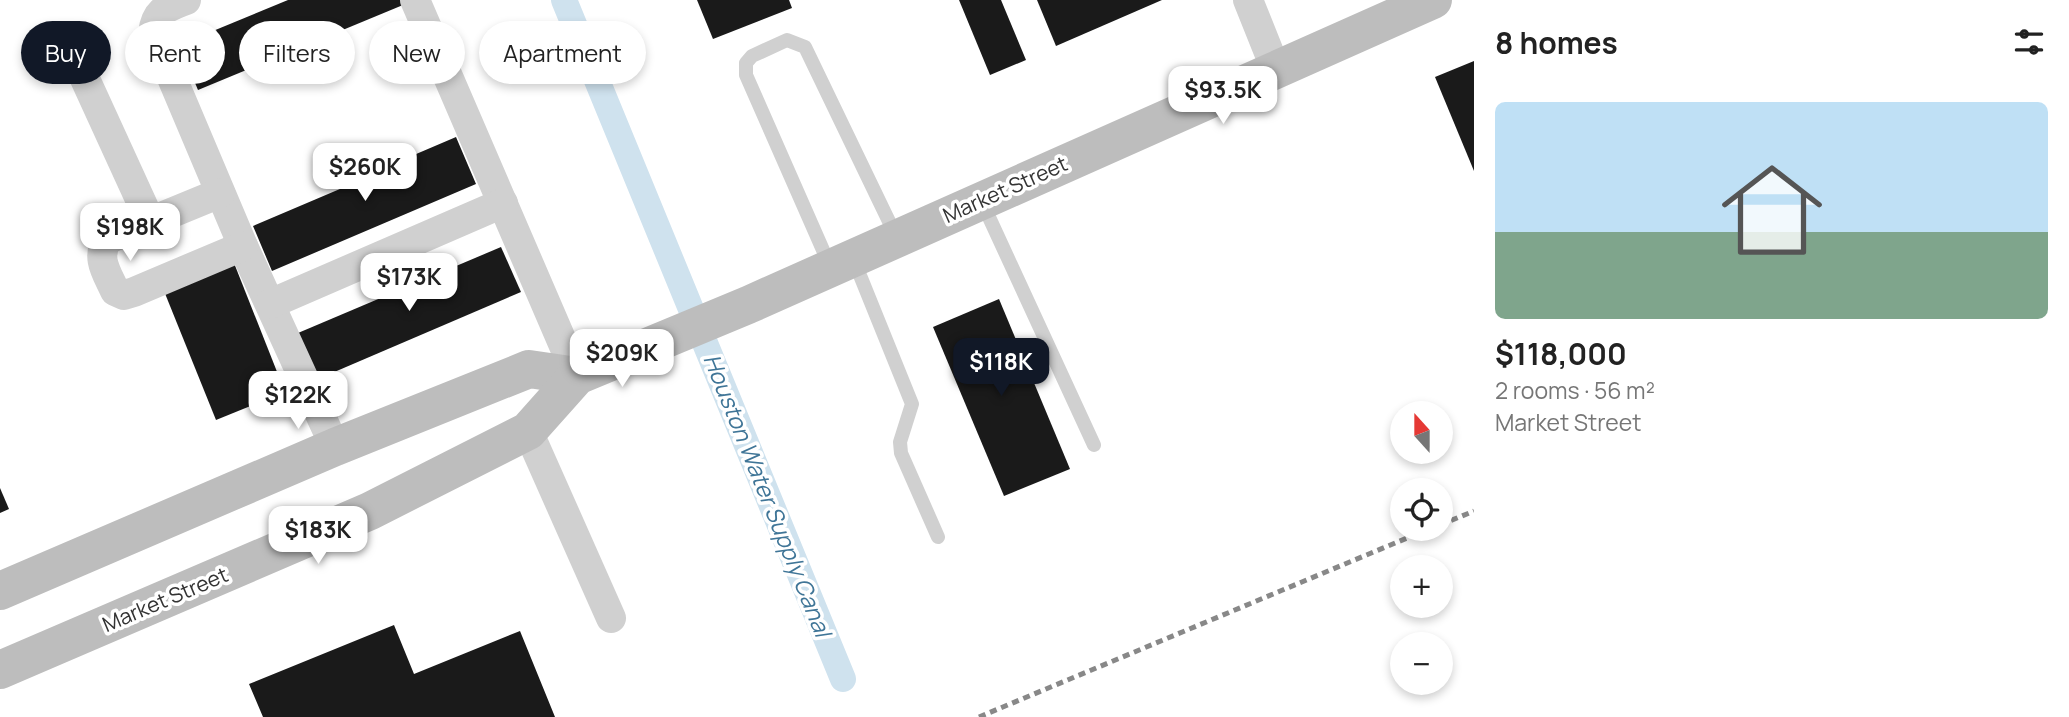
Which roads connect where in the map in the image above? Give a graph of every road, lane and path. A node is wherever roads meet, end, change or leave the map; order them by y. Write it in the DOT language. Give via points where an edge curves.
graph roads {
  1 [pos="186,0"];
  2 [pos="415,0"];
  3 [pos="1248,0"];
  4 [pos="1433,0"];
  5 [pos="1276,70"];
  6 [pos="87,84"];
  7 [pos="220,193"];
  8 [pos="981,200"];
  9 [pos="503,203"];
  10 [pos="150,221"];
  11 [pos="896,237"];
  12 [pos="243,246"];
  13 [pos="841,262"];
  14 [pos="270,304"];
  15 [pos="576,376"];
  16 [pos="528,430"];
  17 [pos="1094,445"];
  18 [pos="335,447"];
  19 [pos="938,537"];
  20 [pos="0,591"];
  21 [pos="611,618"];
  22 [pos="0,670"];
  1 -- 7 [label="street" via="166,8 155,19 153,33"];
  2 -- 9 [label="street"];
  3 -- 5 [label="street"];
  4 -- 5 [label="main road, Market Street"];
  5 -- 8 [label="main road, Market Street"];
  6 -- 10 [label="street"];
  7 -- 10 [label="street"];
  7 -- 12 [label="street"];
  8 -- 11 [label="main road, Market Street"];
  8 -- 17 [label="lane"];
  9 -- 14 [label="street"];
  9 -- 15 [label="street"];
  10 -- 12 [label="street" via="108,239 102,248 101,259 115,291 124,295"];
  11 -- 13 [label="main road, Market Street"];
  11 -- 13 [label="lane" via="805,47 787,40 752,56 746,63 746,75"];
  12 -- 14 [label="street"];
  13 -- 15 [label="main road, Market Street"];
  13 -- 19 [label="lane" via="912,404 901,453"];
  14 -- 18 [label="street"];
  15 -- 16 [label="main road, Market Street"];
  15 -- 18 [label="main road" via="529,369"];
  16 -- 21 [label="street"];
  16 -- 22 [label="main road, Market Street" via="370,511"];
  18 -- 20 [label="main road"];
}
